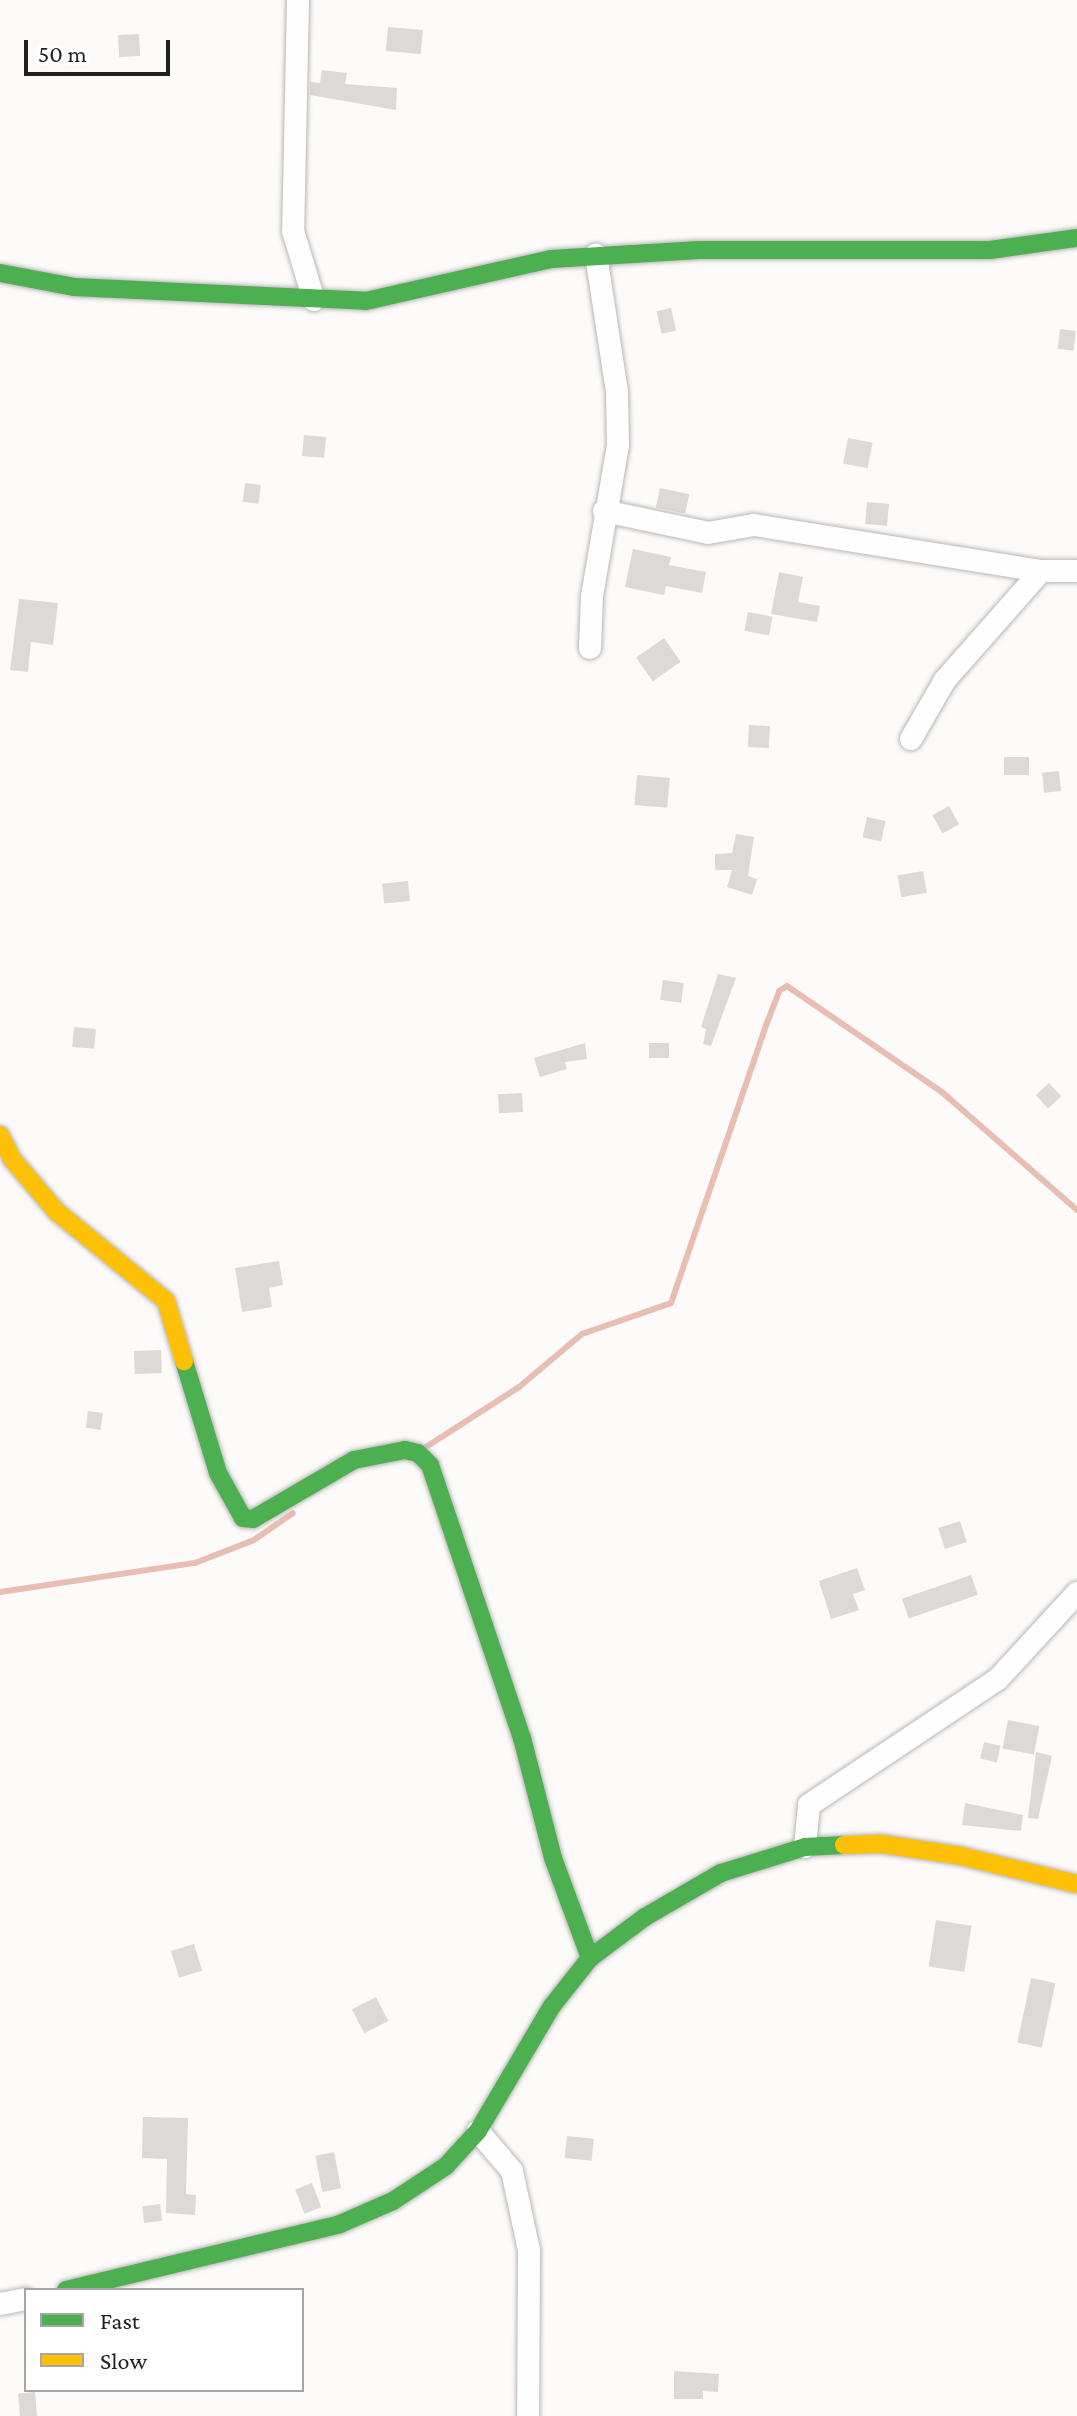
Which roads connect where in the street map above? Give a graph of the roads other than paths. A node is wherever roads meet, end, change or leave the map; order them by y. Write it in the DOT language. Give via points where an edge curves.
graph roads {
  1 [pos="298,0"];
  2 [pos="1077,238"];
  3 [pos="596,255"];
  4 [pos="0,273"];
  5 [pos="314,300"];
  6 [pos="604,511"];
  7 [pos="1041,571"];
  8 [pos="1077,571"];
  9 [pos="590,648"];
  10 [pos="911,739"];
  11 [pos="0,1135"];
  12 [pos="1077,1593"];
  13 [pos="805,1847"];
  14 [pos="1077,1884"];
  15 [pos="590,1958"];
  16 [pos="478,2131"];
  17 [pos="74,2288"];
  18 [pos="24,2299"];
  19 [pos="0,2304"];
  20 [pos="528,2416"];
  1 -- 5 [label="street" via="293,231"];
  2 -- 3 [label="street" via="990,250"];
  3 -- 5 [label="street" via="487,271 366,301"];
  3 -- 6 [label="street" via="617,392 618,445"];
  4 -- 5 [label="street" via="74,287"];
  6 -- 7 [label="street" via="708,533 754,525"];
  6 -- 9 [label="street"];
  7 -- 8 [label="street"];
  7 -- 10 [label="street" via="945,680"];
  11 -- 15 [label="street" via="12,1159 57,1212 166,1301 218,1473 243,1518 253,1519 354,1460 405,1450 418,1453 430,1465 522,1738 553,1858"];
  12 -- 13 [label="street" via="998,1679 809,1805"];
  13 -- 14 [label="street" via="882,1844 961,1856"];
  13 -- 15 [label="street" via="721,1873 645,1917"];
  15 -- 16 [label="street" via="552,2006"];
  16 -- 17 [label="street" via="446,2166 393,2201 340,2224"];
  16 -- 20 [label="street" via="512,2171 529,2250"];
  18 -- 19 [label="street"];
}
